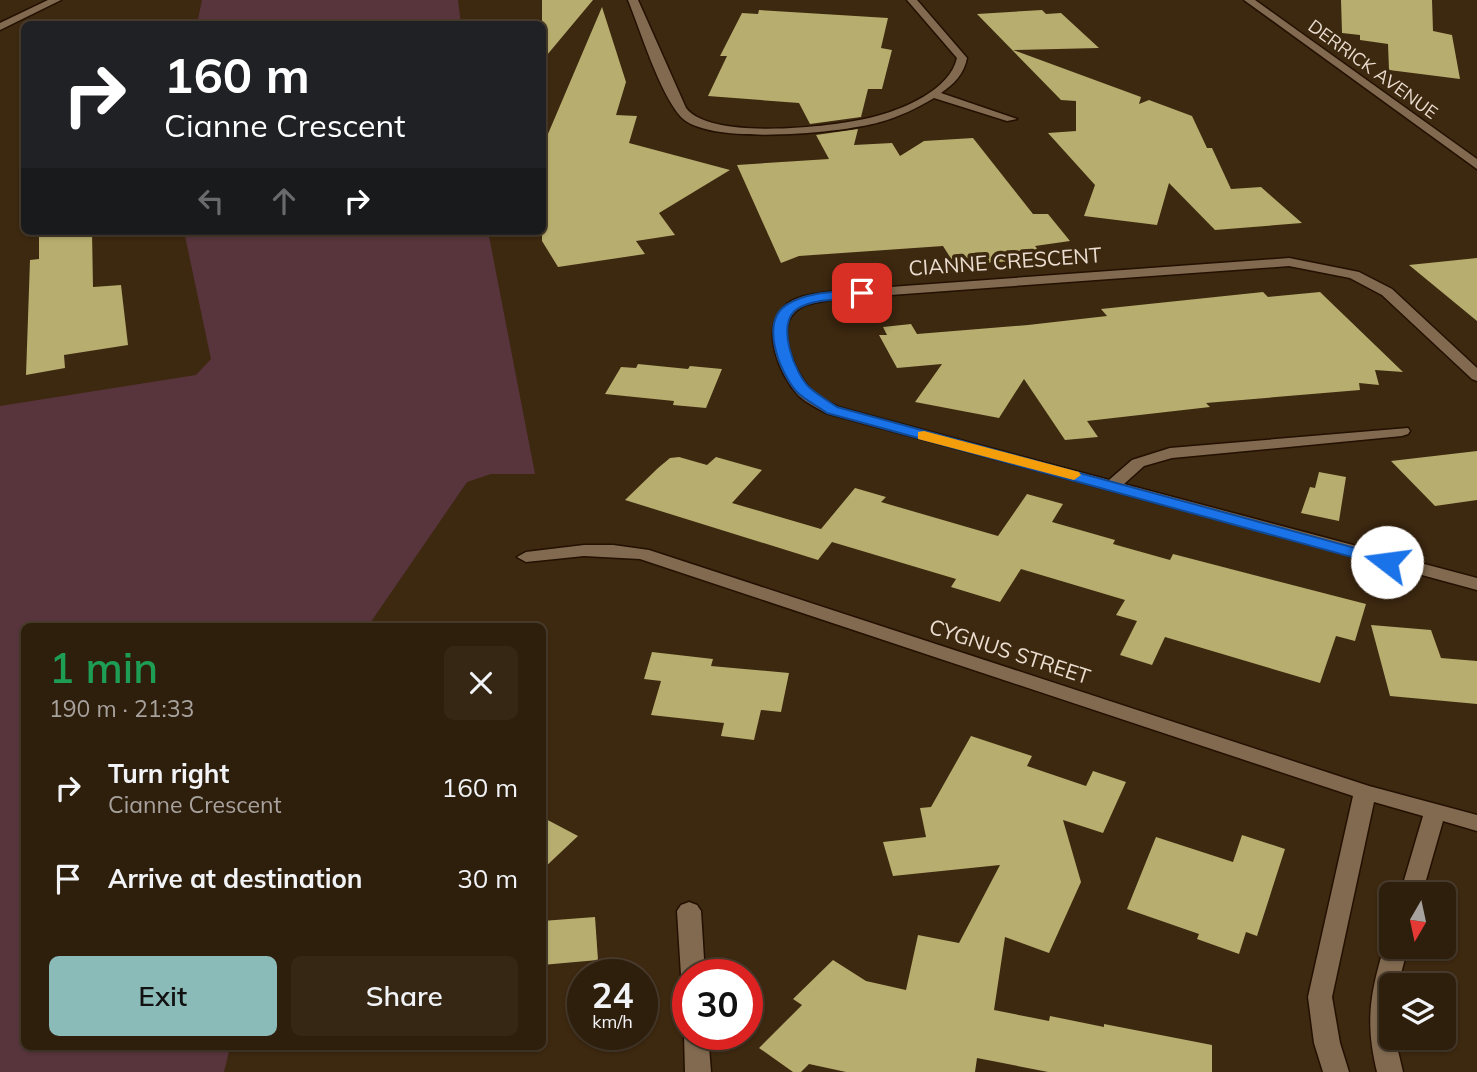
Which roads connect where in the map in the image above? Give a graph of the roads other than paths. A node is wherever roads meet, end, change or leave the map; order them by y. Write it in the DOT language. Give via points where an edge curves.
graph roads {
  1 [pos="56,0"];
  2 [pos="633,0"];
  3 [pos="912,0"];
  4 [pos="1249,0"];
  5 [pos="0,27"];
  6 [pos="932,94"];
  7 [pos="1011,119"];
  8 [pos="1477,165"];
  9 [pos="1477,376"];
  10 [pos="1402,431"];
  11 [pos="1112,486"];
  12 [pos="526,557"];
  13 [pos="1477,584"];
  14 [pos="1364,792"];
  15 [pos="1435,812"];
  16 [pos="1477,824"];
  17 [pos="1415,882"];
  18 [pos="690,911"];
  19 [pos="692,959"];
  20 [pos="1392,959"];
  21 [pos="697,1050"];
  22 [pos="698,1072"];
  23 [pos="1336,1072"];
  24 [pos="1390,1072"];
  1 -- 5 [label="street"];
  2 -- 6 [label="street" via="680,108 706,127 746,132 861,123"];
  3 -- 6 [label="street" via="962,58 959,75"];
  4 -- 8 [label="street, DERRICK AVENUE"];
  6 -- 7 [label="street"];
  9 -- 11 [label="street, CIANNE CRESCENT" via="1387,292 1354,275 1289,262 835,295 790,307 780,319 787,361 802,389 832,410"];
  10 -- 11 [label="street" via="1170,453 1138,463"];
  11 -- 13 [label="street, CIANNE CRESCENT"];
  12 -- 14 [label="street, CYGNUS STREET" via="584,548 643,554"];
  14 -- 15 [label="street, CYGNUS STREET"];
  14 -- 23 [label="street" via="1320,997"];
  15 -- 16 [label="street, CYGNUS STREET"];
  15 -- 17 [label="street"];
  18 -- 19 [label="street"];
  20 -- 24 [label="street" via="1379,1001 1382,1044"];
  21 -- 22 [label="street"];
}
